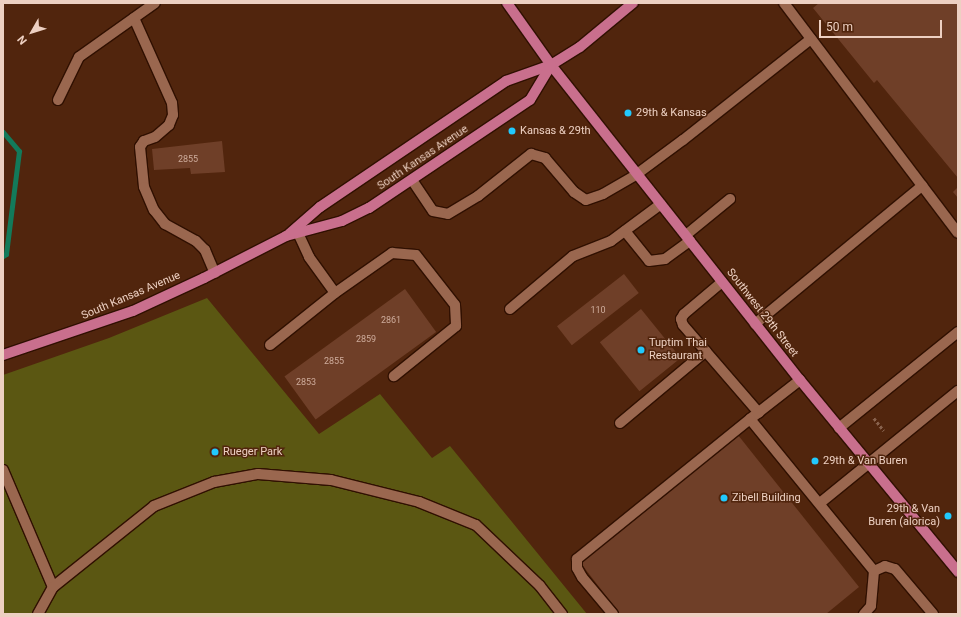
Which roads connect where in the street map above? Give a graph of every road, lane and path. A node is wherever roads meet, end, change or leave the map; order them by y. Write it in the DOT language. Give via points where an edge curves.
graph roads {
  1 [pos="155,3"];
  2 [pos="507,3"];
  3 [pos="633,3"];
  4 [pos="784,3"];
  5 [pos="134,18"];
  6 [pos="811,39"];
  7 [pos="551,65"];
  8 [pos="58,100"];
  9 [pos="637,174"];
  10 [pos="412,180"];
  11 [pos="922,186"];
  12 [pos="730,199"];
  13 [pos="661,204"];
  14 [pos="625,231"];
  15 [pos="298,233"];
  16 [pos="958,233"];
  17 [pos="286,236"];
  18 [pos="688,238"];
  19 [pos="215,273"];
  20 [pos="722,282"];
  21 [pos="334,294"];
  22 [pos="510,309"];
  23 [pos="755,324"];
  24 [pos="958,332"];
  25 [pos="270,345"];
  26 [pos="706,351"];
  27 [pos="3,355"];
  28 [pos="394,376"];
  29 [pos="800,380"];
  30 [pos="958,391"];
  31 [pos="759,412"];
  32 [pos="874,418"];
  33 [pos="750,419"];
  34 [pos="620,423"];
  35 [pos="839,428"];
  36 [pos="884,431"];
  37 [pos="869,464"];
  38 [pos="3,470"];
  39 [pos="820,503"];
  40 [pos="874,571"];
  41 [pos="958,572"];
  42 [pos="53,586"];
  43 [pos="871,611"];
  44 [pos="38,614"];
  45 [pos="562,614"];
  46 [pos="613,614"];
  47 [pos="933,614"];
  1 -- 5 [label="street"];
  2 -- 7 [label="main road, Southwest 29th Street"];
  3 -- 7 [label="main road, South Kansas Avenue" via="580,47"];
  4 -- 6 [label="street"];
  5 -- 8 [label="street" via="79,57"];
  5 -- 19 [label="street" via="172,103 173,115 169,125 155,137 144,141 140,147 144,188 154,210 165,224 196,241 205,250"];
  6 -- 9 [label="street"];
  6 -- 11 [label="street"];
  7 -- 9 [label="main road, Southwest 29th Street"];
  7 -- 10 [label="main road, South Kansas Avenue" via="530,100"];
  7 -- 17 [label="main road, South Kansas Avenue" via="506,81 320,207"];
  9 -- 10 [label="street" via="603,194 586,200 574,192 545,158 531,154 478,196 448,214 433,211"];
  9 -- 13 [label="main road, Southwest 29th Street"];
  10 -- 15 [label="main road, South Kansas Avenue" via="369,208 342,221"];
  11 -- 16 [label="street"];
  11 -- 23 [label="street"];
  12 -- 18 [label="street"];
  13 -- 14 [label="street"];
  13 -- 18 [label="main road, Southwest 29th Street"];
  14 -- 18 [label="street" via="649,261 665,259"];
  14 -- 22 [label="street" via="611,242 573,256"];
  15 -- 17 [label="main road, South Kansas Avenue"];
  15 -- 21 [label="street" via="309,257"];
  17 -- 19 [label="main road, South Kansas Avenue"];
  18 -- 20 [label="main road, Southwest 29th Street"];
  19 -- 27 [label="main road, South Kansas Avenue" via="133,311"];
  20 -- 23 [label="main road, Southwest 29th Street"];
  20 -- 26 [label="street" via="681,319"];
  21 -- 25 [label="street"];
  21 -- 28 [label="street" via="392,253 416,255 456,305 456,326"];
  23 -- 29 [label="main road, Southwest 29th Street"];
  24 -- 35 [label="street"];
  26 -- 31 [label="street"];
  26 -- 34 [label="street"];
  29 -- 31 [label="street"];
  29 -- 35 [label="main road, Southwest 29th Street"];
  30 -- 37 [label="street"];
  31 -- 33 [label="street"];
  32 -- 36 [label="path"];
  33 -- 39 [label="street"];
  33 -- 46 [label="street" via="578,559 577,568 582,577"];
  35 -- 37 [label="main road, Southwest 29th Street"];
  37 -- 39 [label="street"];
  37 -- 41 [label="main road, Southwest 29th Street"];
  38 -- 42 [label="street"];
  39 -- 40 [label="street"];
  40 -- 43 [label="street"];
  40 -- 47 [label="street" via="885,566 895,568"];
  42 -- 44 [label="street"];
  42 -- 45 [label="street" via="154,506 214,482 258,474 331,480 419,502 476,525 540,586"];
}
